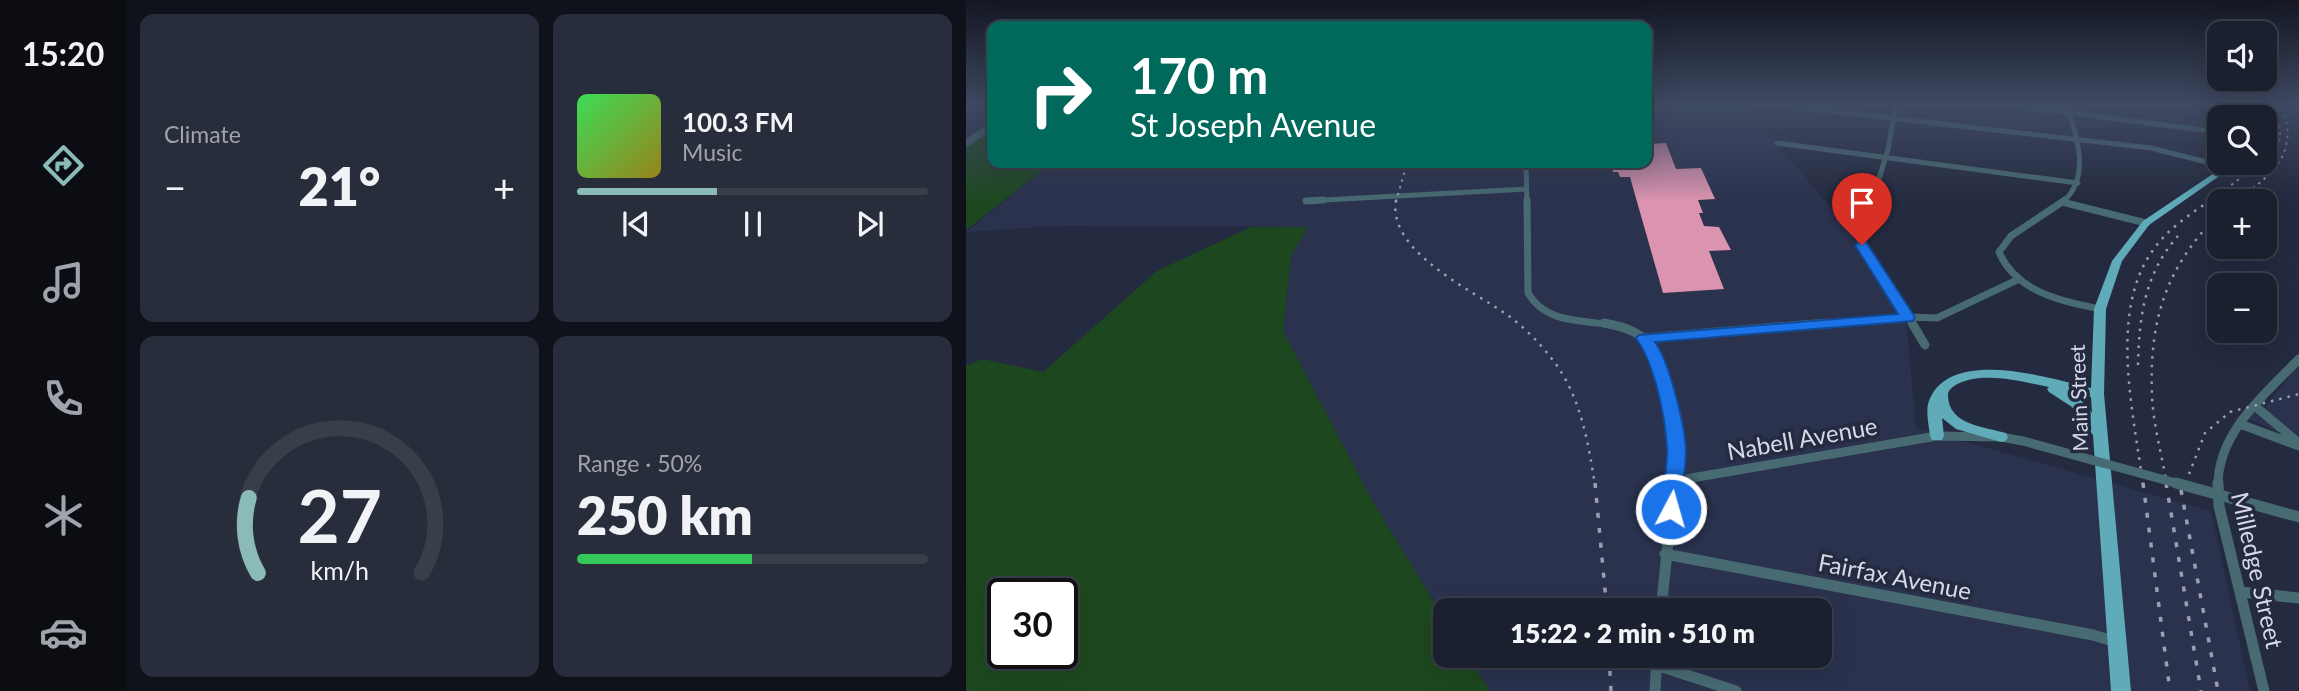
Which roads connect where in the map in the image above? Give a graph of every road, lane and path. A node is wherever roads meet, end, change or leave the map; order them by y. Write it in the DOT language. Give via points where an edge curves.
graph roads {
  1 [pos="1890,138"];
  2 [pos="2061,138"];
  3 [pos="2076,140"];
  4 [pos="1777,144"];
  5 [pos="1886,157"];
  6 [pos="2207,160"];
  7 [pos="1526,168"];
  8 [pos="2216,175"];
  9 [pos="2078,183"];
  10 [pos="1526,189"];
  11 [pos="2070,195"];
  12 [pos="1306,201"];
  13 [pos="2062,202"];
  14 [pos="2101,210"];
  15 [pos="2146,223"];
  16 [pos="2019,279"];
  17 [pos="2100,309"];
  18 [pos="1908,317"];
  19 [pos="1644,338"];
  20 [pos="1925,345"];
  21 [pos="2299,359"];
  22 [pos="2028,378"];
  23 [pos="1941,390"];
  24 [pos="2097,394"];
  25 [pos="2256,407"];
  26 [pos="2240,424"];
  27 [pos="2100,435"];
  28 [pos="1937,436"];
  29 [pos="2001,437"];
  30 [pos="2299,444"];
  31 [pos="1674,481"];
  32 [pos="2299,517"];
  33 [pos="1665,554"];
  34 [pos="2241,592"];
  35 [pos="1662,598"];
  36 [pos="2299,598"];
  37 [pos="2116,642"];
  38 [pos="1656,668"];
  39 [pos="1677,668"];
  40 [pos="1655,691"];
  41 [pos="1736,691"];
  42 [pos="2122,691"];
  43 [pos="2264,691"];
  1 -- 5 [label="street"];
  2 -- 3 [label="street"];
  3 -- 6 [label="street"];
  3 -- 9 [label="street"];
  4 -- 5 [label="street"];
  5 -- 9 [label="street"];
  5 -- 18 [label="street" via="1860,240"];
  7 -- 10 [label="street"];
  8 -- 15 [label="main road, Main Street"];
  9 -- 11 [label="street"];
  10 -- 12 [label="street"];
  10 -- 19 [label="street" via="1530,301 1551,316 1617,324"];
  11 -- 13 [label="street"];
  11 -- 14 [label="street"];
  13 -- 14 [label="street"];
  13 -- 16 [label="street" via="2002,244 2001,261"];
  14 -- 15 [label="street"];
  15 -- 17 [label="main road, Main Street" via="2117,261"];
  16 -- 17 [label="street" via="2048,295"];
  16 -- 18 [label="street" via="1937,318"];
  17 -- 24 [label="main road, Main Street"];
  18 -- 19 [label="street"];
  18 -- 20 [label="street"];
  19 -- 31 [label="street" via="1655,353 1673,424"];
  21 -- 25 [label="street, Milledge Street"];
  22 -- 23 [label="main road" via="1974,373"];
  22 -- 24 [label="main road"];
  22 -- 27 [label="main road" via="2070,398"];
  23 -- 28 [label="main road" via="1932,413"];
  23 -- 29 [label="main road" via="1941,404 1949,419"];
  24 -- 27 [label="main road, Main Street"];
  25 -- 26 [label="street, Milledge Street"];
  25 -- 30 [label="street"];
  26 -- 30 [label="street"];
  26 -- 34 [label="street, Milledge Street" via="2225,446 2217,476 2219,506"];
  27 -- 37 [label="main road, Main Street"];
  28 -- 29 [label="street, Nabell Avenue"];
  28 -- 31 [label="street, Nabell Avenue"];
  29 -- 32 [label="street, Nabell Avenue, bridge"];
  31 -- 33 [label="street"];
  33 -- 35 [label="street"];
  33 -- 37 [label="street, Fairfax Avenue"];
  34 -- 36 [label="street"];
  34 -- 43 [label="street, Milledge Street"];
  37 -- 42 [label="main road, Main Street"];
  38 -- 40 [label="street"];
  39 -- 41 [label="street"];
}
